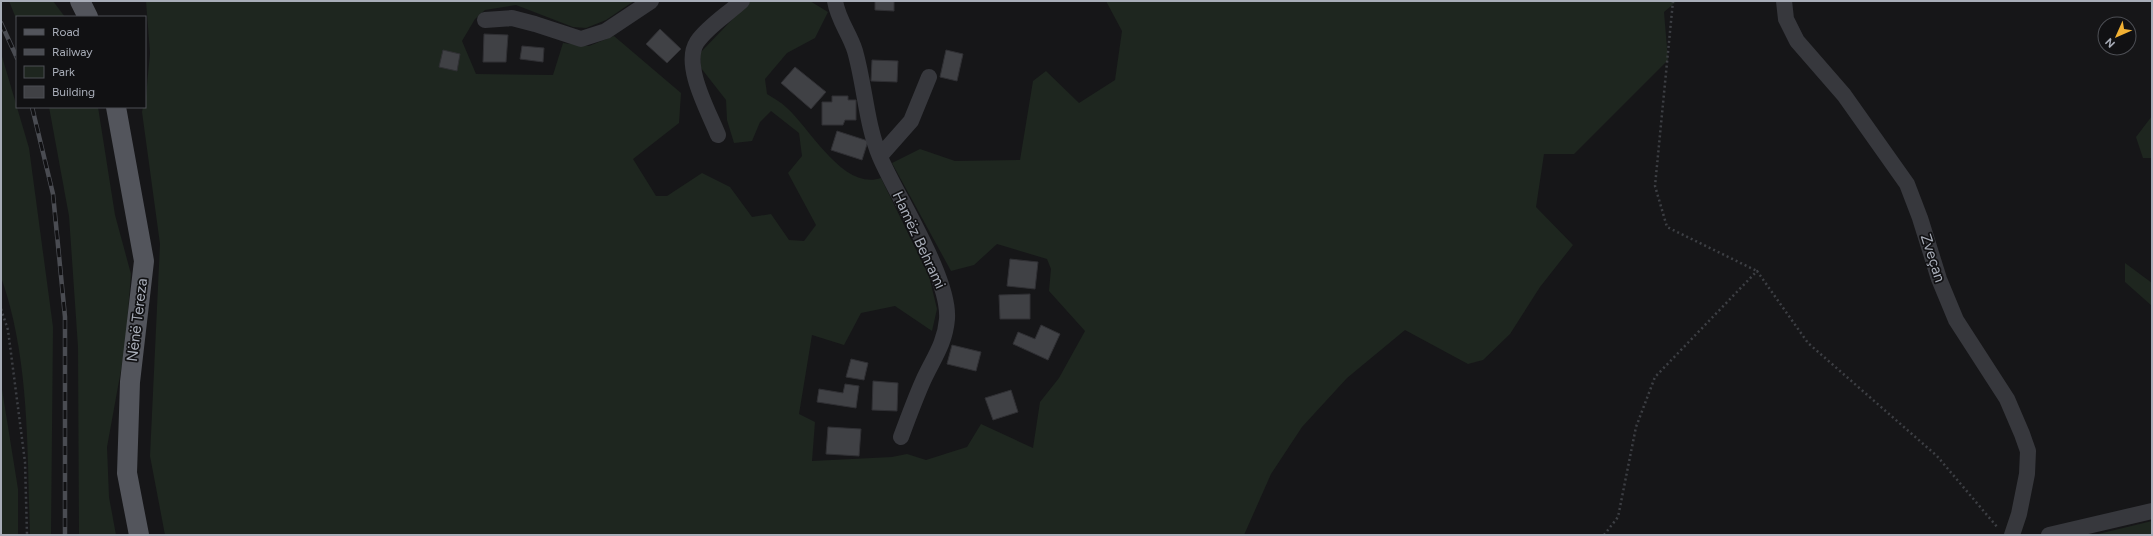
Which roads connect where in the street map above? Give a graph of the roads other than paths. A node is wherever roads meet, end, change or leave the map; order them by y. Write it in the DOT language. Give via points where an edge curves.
graph roads {
  1 [pos="80,1"];
  2 [pos="651,1"];
  3 [pos="742,1"];
  4 [pos="835,1"];
  5 [pos="1784,1"];
  6 [pos="88,16"];
  7 [pos="485,20"];
  8 [pos="929,77"];
  9 [pos="116,108"];
  10 [pos="718,135"];
  11 [pos="880,156"];
  12 [pos="901,437"];
  13 [pos="2152,511"];
  14 [pos="2005,532"];
  15 [pos="139,535"];
  16 [pos="2049,535"];
  1 -- 6 [label="main road"];
  2 -- 7 [label="street" via="606,31 582,39 512,18"];
  3 -- 10 [label="street" via="704,35 692,54 698,88"];
  4 -- 11 [label="street, Hamëz Behrami" via="841,23 855,50"];
  5 -- 14 [label="street, Zveçan" via="1786,19 1797,41 1844,95 1907,184 1939,279 1956,320 2007,399 2019,427 2028,451 2027,474 2019,514"];
  8 -- 11 [label="street" via="911,121"];
  9 -- 15 [label="main road, Nënë Tereza" via="144,261 130,382 127,473"];
  11 -- 12 [label="street, Hamëz Behrami" via="925,249 943,290 946,304 947,319 937,357 924,379"];
  13 -- 16 [label="street"];
}
